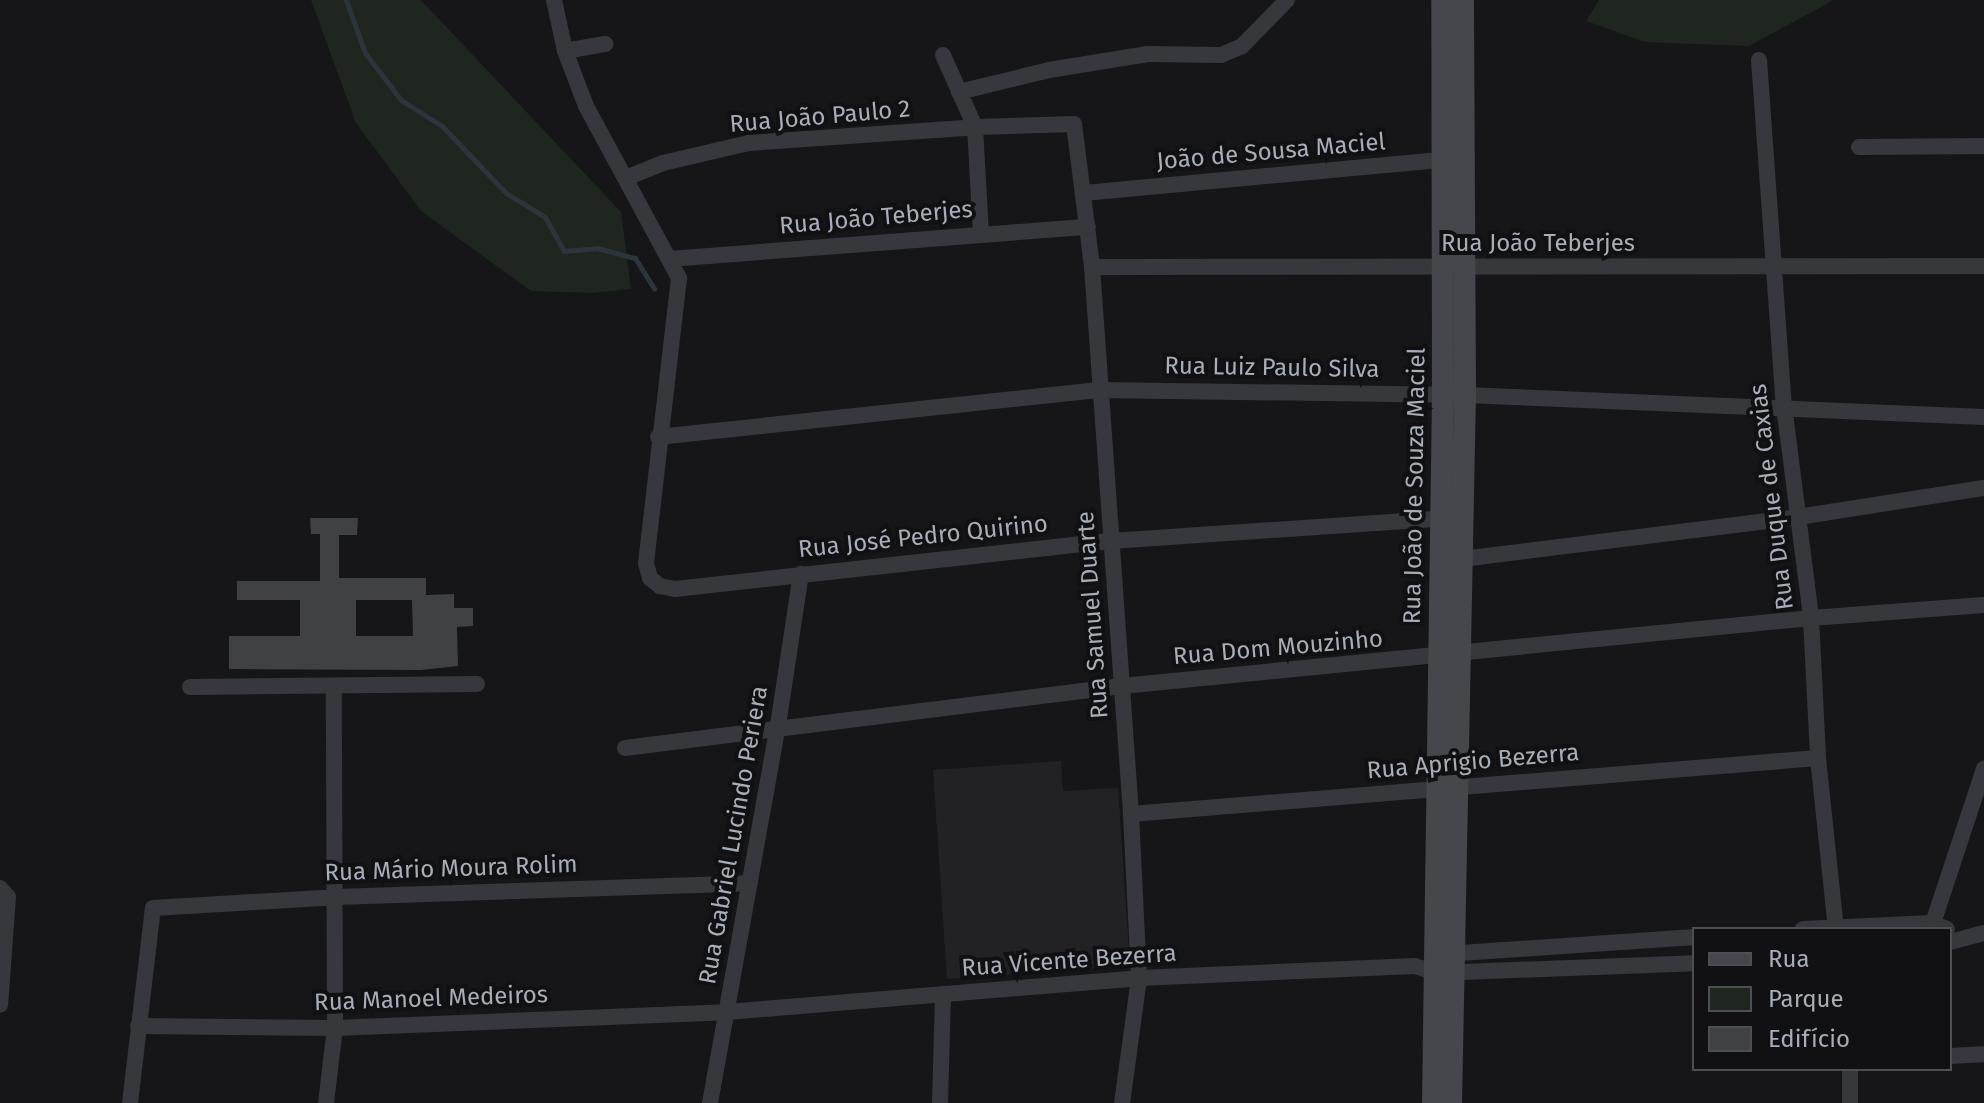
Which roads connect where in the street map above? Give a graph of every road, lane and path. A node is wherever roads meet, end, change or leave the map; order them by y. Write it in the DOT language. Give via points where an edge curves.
graph roads {
  1 [pos="554,0"];
  2 [pos="1287,0"];
  3 [pos="1442,0"];
  4 [pos="1463,0"];
  5 [pos="605,44"];
  6 [pos="565,51"];
  7 [pos="943,55"];
  8 [pos="1759,60"];
  9 [pos="959,92"];
  10 [pos="1074,124"];
  11 [pos="975,127"];
  12 [pos="1984,146"];
  13 [pos="1859,147"];
  14 [pos="1451,159"];
  15 [pos="626,178"];
  16 [pos="1084,193"];
  17 [pos="1088,227"];
  18 [pos="981,234"];
  19 [pos="669,259"];
  20 [pos="1984,266"];
  21 [pos="1092,267"];
  22 [pos="1452,267"];
  23 [pos="1772,269"];
  24 [pos="1101,390"];
  25 [pos="1454,395"];
  26 [pos="1784,406"];
  27 [pos="1984,417"];
  28 [pos="658,437"];
  29 [pos="1984,488"];
  30 [pos="1798,517"];
  31 [pos="1452,518"];
  32 [pos="1111,541"];
  33 [pos="1462,559"];
  34 [pos="801,574"];
  35 [pos="1984,605"];
  36 [pos="1811,618"];
  37 [pos="1449,656"];
  38 [pos="477,684"];
  39 [pos="1122,686"];
  40 [pos="190,687"];
  41 [pos="334,688"];
  42 [pos="777,732"];
  43 [pos="625,748"];
  44 [pos="1818,758"];
  45 [pos="1984,769"];
  46 [pos="1449,788"];
  47 [pos="1131,814"];
  48 [pos="750,883"];
  49 [pos="0,888"];
  50 [pos="336,897"];
  51 [pos="1836,927"];
  52 [pos="1947,927"];
  53 [pos="1952,932"];
  54 [pos="1984,933"];
  55 [pos="1692,937"];
  56 [pos="1692,963"];
  57 [pos="1440,964"];
  58 [pos="1139,978"];
  59 [pos="943,994"];
  60 [pos="0,1005"];
  61 [pos="727,1012"];
  62 [pos="138,1026"];
  63 [pos="335,1028"];
  64 [pos="1984,1054"];
  65 [pos="1952,1056"];
  66 [pos="1850,1071"];
  67 [pos="130,1103"];
  68 [pos="326,1103"];
  69 [pos="710,1103"];
  70 [pos="940,1103"];
  71 [pos="1122,1103"];
  72 [pos="1433,1103"];
  73 [pos="1451,1103"];
  74 [pos="1850,1103"];
  1 -- 6 [label="street"];
  2 -- 9 [label="street" via="1242,46 1221,55 1148,54"];
  3 -- 14 [label="street, Rua João de Souza Maciel"];
  4 -- 14 [label="street, Rua João de Souza Maciel"];
  5 -- 6 [label="street"];
  6 -- 15 [label="street" via="586,106"];
  7 -- 9 [label="street"];
  8 -- 23 [label="street, Rua Duque de Caxias"];
  9 -- 11 [label="street"];
  10 -- 11 [label="street, Rua João Paulo 2"];
  10 -- 16 [label="street, Rua Samuel Duarte"];
  11 -- 15 [label="street, Rua João Paulo 2" via="749,143 663,163"];
  11 -- 18 [label="street"];
  12 -- 13 [label="street"];
  14 -- 16 [label="street, João de Sousa Maciel"];
  14 -- 22 [label="street, Rua João de Souza Maciel"];
  15 -- 19 [label="street"];
  16 -- 17 [label="street, Rua Samuel Duarte"];
  17 -- 18 [label="street, Rua João Teberjes"];
  17 -- 21 [label="street, Rua Samuel Duarte"];
  18 -- 19 [label="street, Rua João Teberjes"];
  19 -- 28 [label="street" via="679,278"];
  20 -- 23 [label="street, Rua João Teberjes"];
  21 -- 22 [label="street, Rua João Teberjes"];
  21 -- 24 [label="street, Rua Samuel Duarte"];
  22 -- 23 [label="street, Rua João Teberjes"];
  22 -- 25 [label="street, Rua João de Souza Maciel"];
  23 -- 26 [label="street, Rua Duque de Caxias"];
  24 -- 25 [label="street, Rua Luiz Paulo Silva"];
  24 -- 28 [label="street, Rua Luiz Paulo Silva"];
  24 -- 32 [label="street, Rua Samuel Duarte"];
  25 -- 26 [label="street, Rua Luiz Paulo Silva"];
  25 -- 31 [label="street, Rua João de Souza Maciel"];
  26 -- 27 [label="street, Rua Luiz Paulo Silva"];
  26 -- 30 [label="street, Rua Duque de Caxias"];
  28 -- 34 [label="street, Rua José Pedro Quirino" via="646,563 650,578 675,589"];
  29 -- 30 [label="street"];
  30 -- 33 [label="street"];
  30 -- 36 [label="street, Rua Duque de Caxias"];
  31 -- 32 [label="street, Rua José Pedro Quirino"];
  31 -- 33 [label="street, Rua João de Souza Maciel"];
  31 -- 37 [label="street, Rua João de Souza Maciel"];
  32 -- 34 [label="street, Rua José Pedro Quirino"];
  32 -- 39 [label="street, Rua Samuel Duarte"];
  33 -- 37 [label="street, Rua João de Souza Maciel"];
  34 -- 42 [label="street, Rua Gabriel Lucindo Periera"];
  35 -- 36 [label="street, Rua Dom Mouzinho"];
  36 -- 37 [label="street, Rua Dom Mouzinho"];
  36 -- 44 [label="street, Rua Duque de Caxias"];
  37 -- 39 [label="street, Rua Dom Mouzinho"];
  37 -- 46 [label="street, Rua João de Souza Maciel"];
  38 -- 41 [label="street"];
  39 -- 42 [label="street, Rua Dom Mouzinho"];
  39 -- 47 [label="street, Rua Samuel Duarte"];
  40 -- 41 [label="street"];
  41 -- 50 [label="street"];
  42 -- 43 [label="street, Rua Dom Mouzinho"];
  42 -- 48 [label="street, Rua Gabriel Lucindo Periera"];
  44 -- 46 [label="street, Rua Aprigio Bezerra"];
  44 -- 51 [label="street, Rua Duque de Caxias"];
  45 -- 52 [label="street"];
  46 -- 47 [label="street, Rua Aprigio Bezerra"];
  46 -- 57 [label="street, Rua João de Souza Maciel"];
  47 -- 58 [label="street, Rua Samuel Duarte"];
  48 -- 50 [label="street, Rua Mário Moura Rolim"];
  48 -- 61 [label="street, Rua Gabriel Lucindo Periera"];
  49 -- 60 [label="street" via="8,897"];
  50 -- 62 [label="street, Rua Mário Moura Rolim" via="153,908"];
  50 -- 63 [label="street"];
  53 -- 54 [label="street"];
  55 -- 57 [label="street, Rua Vicente Bezerra"];
  56 -- 57 [label="street, Rua Vicente Bezerra"];
  57 -- 58 [label="street, Rua Vicente Bezerra"];
  57 -- 72 [label="street"];
  57 -- 73 [label="street"];
  58 -- 59 [label="street, Rua Vicente Bezerra"];
  58 -- 71 [label="street, Rua Samuel Duarte"];
  59 -- 61 [label="street, Rua Vicente Bezerra"];
  59 -- 70 [label="street"];
  61 -- 63 [label="street, Rua Manoel Medeiros"];
  61 -- 69 [label="street, Rua Gabriel Lucindo Periera"];
  62 -- 63 [label="street, Rua Manoel Medeiros"];
  62 -- 67 [label="street"];
  63 -- 68 [label="street"];
  64 -- 65 [label="street"];
  66 -- 74 [label="street"];
}
